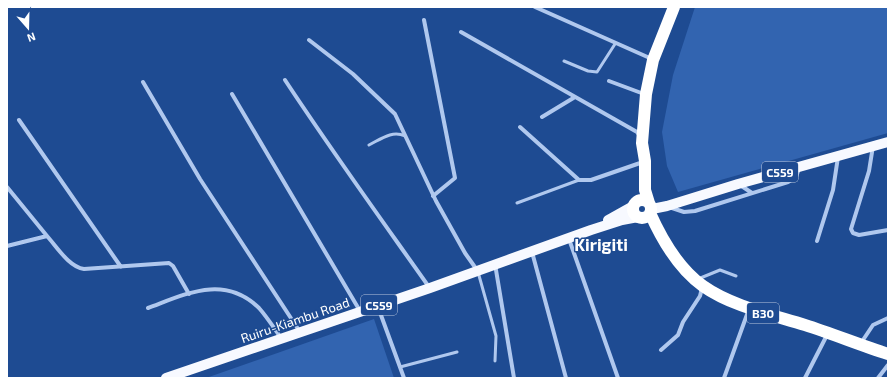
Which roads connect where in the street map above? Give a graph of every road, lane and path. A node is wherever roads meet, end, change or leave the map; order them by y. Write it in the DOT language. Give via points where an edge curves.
graph roads {
  1 [pos="536,7"];
  2 [pos="674,7"];
  3 [pos="424,20"];
  4 [pos="462,32"];
  5 [pos="310,40"];
  6 [pos="615,44"];
  7 [pos="653,60"];
  8 [pos="564,61"];
  9 [pos="285,80"];
  10 [pos="609,80"];
  11 [pos="143,82"];
  12 [pos="232,94"];
  13 [pos="646,94"];
  14 [pos="575,97"];
  15 [pos="542,117"];
  16 [pos="19,120"];
  17 [pos="520,127"];
  18 [pos="405,136"];
  19 [pos="888,142"];
  20 [pos="642,143"];
  21 [pos="369,145"];
  22 [pos="873,146"];
  23 [pos="838,157"];
  24 [pos="645,164"];
  25 [pos="800,166"];
  26 [pos="579,180"];
  27 [pos="738,184"];
  28 [pos="7,187"];
  29 [pos="752,193"];
  30 [pos="433,196"];
  31 [pos="518,203"];
  32 [pos="669,205"];
  33 [pos="643,210"];
  34 [pos="888,230"];
  35 [pos="47,236"];
  36 [pos="569,238"];
  37 [pos="817,241"];
  38 [pos="7,246"];
  39 [pos="532,251"];
  40 [pos="494,264"];
  41 [pos="121,267"];
  42 [pos="477,270"];
  43 [pos="736,276"];
  44 [pos="699,283"];
  45 [pos="430,288"];
  46 [pos="189,294"];
  47 [pos="378,306"];
  48 [pos="148,308"];
  49 [pos="749,309"];
  50 [pos="360,312"];
  51 [pos="888,318"];
  52 [pos="300,332"];
  53 [pos="829,333"];
  54 [pos="281,338"];
  55 [pos="859,345"];
  56 [pos="661,350"];
  57 [pos="457,352"];
  58 [pos="888,354"];
  59 [pos="495,362"];
  60 [pos="888,365"];
  61 [pos="400,366"];
  62 [pos="166,378"];
  63 [pos="404,378"];
  64 [pos="514,378"];
  65 [pos="566,378"];
  66 [pos="618,378"];
  67 [pos="724,378"];
  68 [pos="805,378"];
  69 [pos="878,378"];
  1 -- 6 [label="street"];
  2 -- 7 [label="highway"];
  3 -- 30 [label="street" via="455,178"];
  4 -- 14 [label="street"];
  5 -- 18 [label="street" via="386,104 395,114"];
  6 -- 7 [label="street"];
  6 -- 8 [label="lane" via="597,72"];
  7 -- 13 [label="highway"];
  9 -- 45 [label="street" via="332,151"];
  10 -- 13 [label="street"];
  11 -- 52 [label="street" via="200,179"];
  12 -- 50 [label="street"];
  13 -- 20 [label="highway"];
  14 -- 15 [label="street"];
  14 -- 20 [label="street" via="637,132"];
  16 -- 41 [label="street"];
  17 -- 26 [label="street"];
  18 -- 21 [label="lane" via="390,135"];
  18 -- 30 [label="street"];
  19 -- 22 [label="main road, C559"];
  20 -- 24 [label="highway"];
  22 -- 23 [label="main road, C559"];
  22 -- 34 [label="street" via="869,171 851,229 859,235"];
  23 -- 25 [label="main road, C559"];
  23 -- 37 [label="street" via="831,197"];
  24 -- 26 [label="street" via="591,180"];
  24 -- 33 [label="highway"];
  25 -- 27 [label="main road, C559"];
  25 -- 29 [label="street" via="792,180"];
  26 -- 31 [label="lane"];
  27 -- 29 [label="street"];
  27 -- 32 [label="main road, C559"];
  28 -- 35 [label="street"];
  29 -- 32 [label="street" via="695,211 684,212"];
  30 -- 42 [label="street"];
  32 -- 33 [label="main road"];
  33 -- 36 [label="main road, Ruiru-Kiambu Road / C559"];
  33 -- 44 [label="highway, B30" via="678,263"];
  35 -- 38 [label="street"];
  35 -- 41 [label="street" via="78,268"];
  36 -- 39 [label="main road, Ruiru-Kiambu Road / C559"];
  36 -- 66 [label="street"];
  39 -- 40 [label="main road, Ruiru-Kiambu Road / C559"];
  39 -- 65 [label="street"];
  40 -- 42 [label="main road, Ruiru-Kiambu Road / C559"];
  40 -- 64 [label="street"];
  41 -- 46 [label="street" via="169,263"];
  42 -- 45 [label="main road, Ruiru-Kiambu Road / C559"];
  42 -- 59 [label="lane" via="496,336"];
  43 -- 44 [label="lane" via="720,270"];
  44 -- 49 [label="highway, B30"];
  44 -- 56 [label="street" via="700,296 686,316 678,335"];
  45 -- 47 [label="main road, Ruiru-Kiambu Road / C559"];
  46 -- 48 [label="street"];
  46 -- 54 [label="street" via="217,288 237,293 259,309"];
  47 -- 50 [label="main road, Ruiru-Kiambu Road / C559"];
  47 -- 61 [label="street"];
  49 -- 53 [label="highway, B30"];
  49 -- 67 [label="street"];
  50 -- 52 [label="main road, Ruiru-Kiambu Road / C559"];
  51 -- 55 [label="street" via="873,325"];
  52 -- 54 [label="main road, Ruiru-Kiambu Road / C559"];
  53 -- 55 [label="highway, B30"];
  53 -- 68 [label="street"];
  54 -- 62 [label="main road, Ruiru-Kiambu Road / C559"];
  55 -- 58 [label="highway, B30"];
  57 -- 61 [label="lane"];
  60 -- 69 [label="street"];
  61 -- 63 [label="street"];
}
